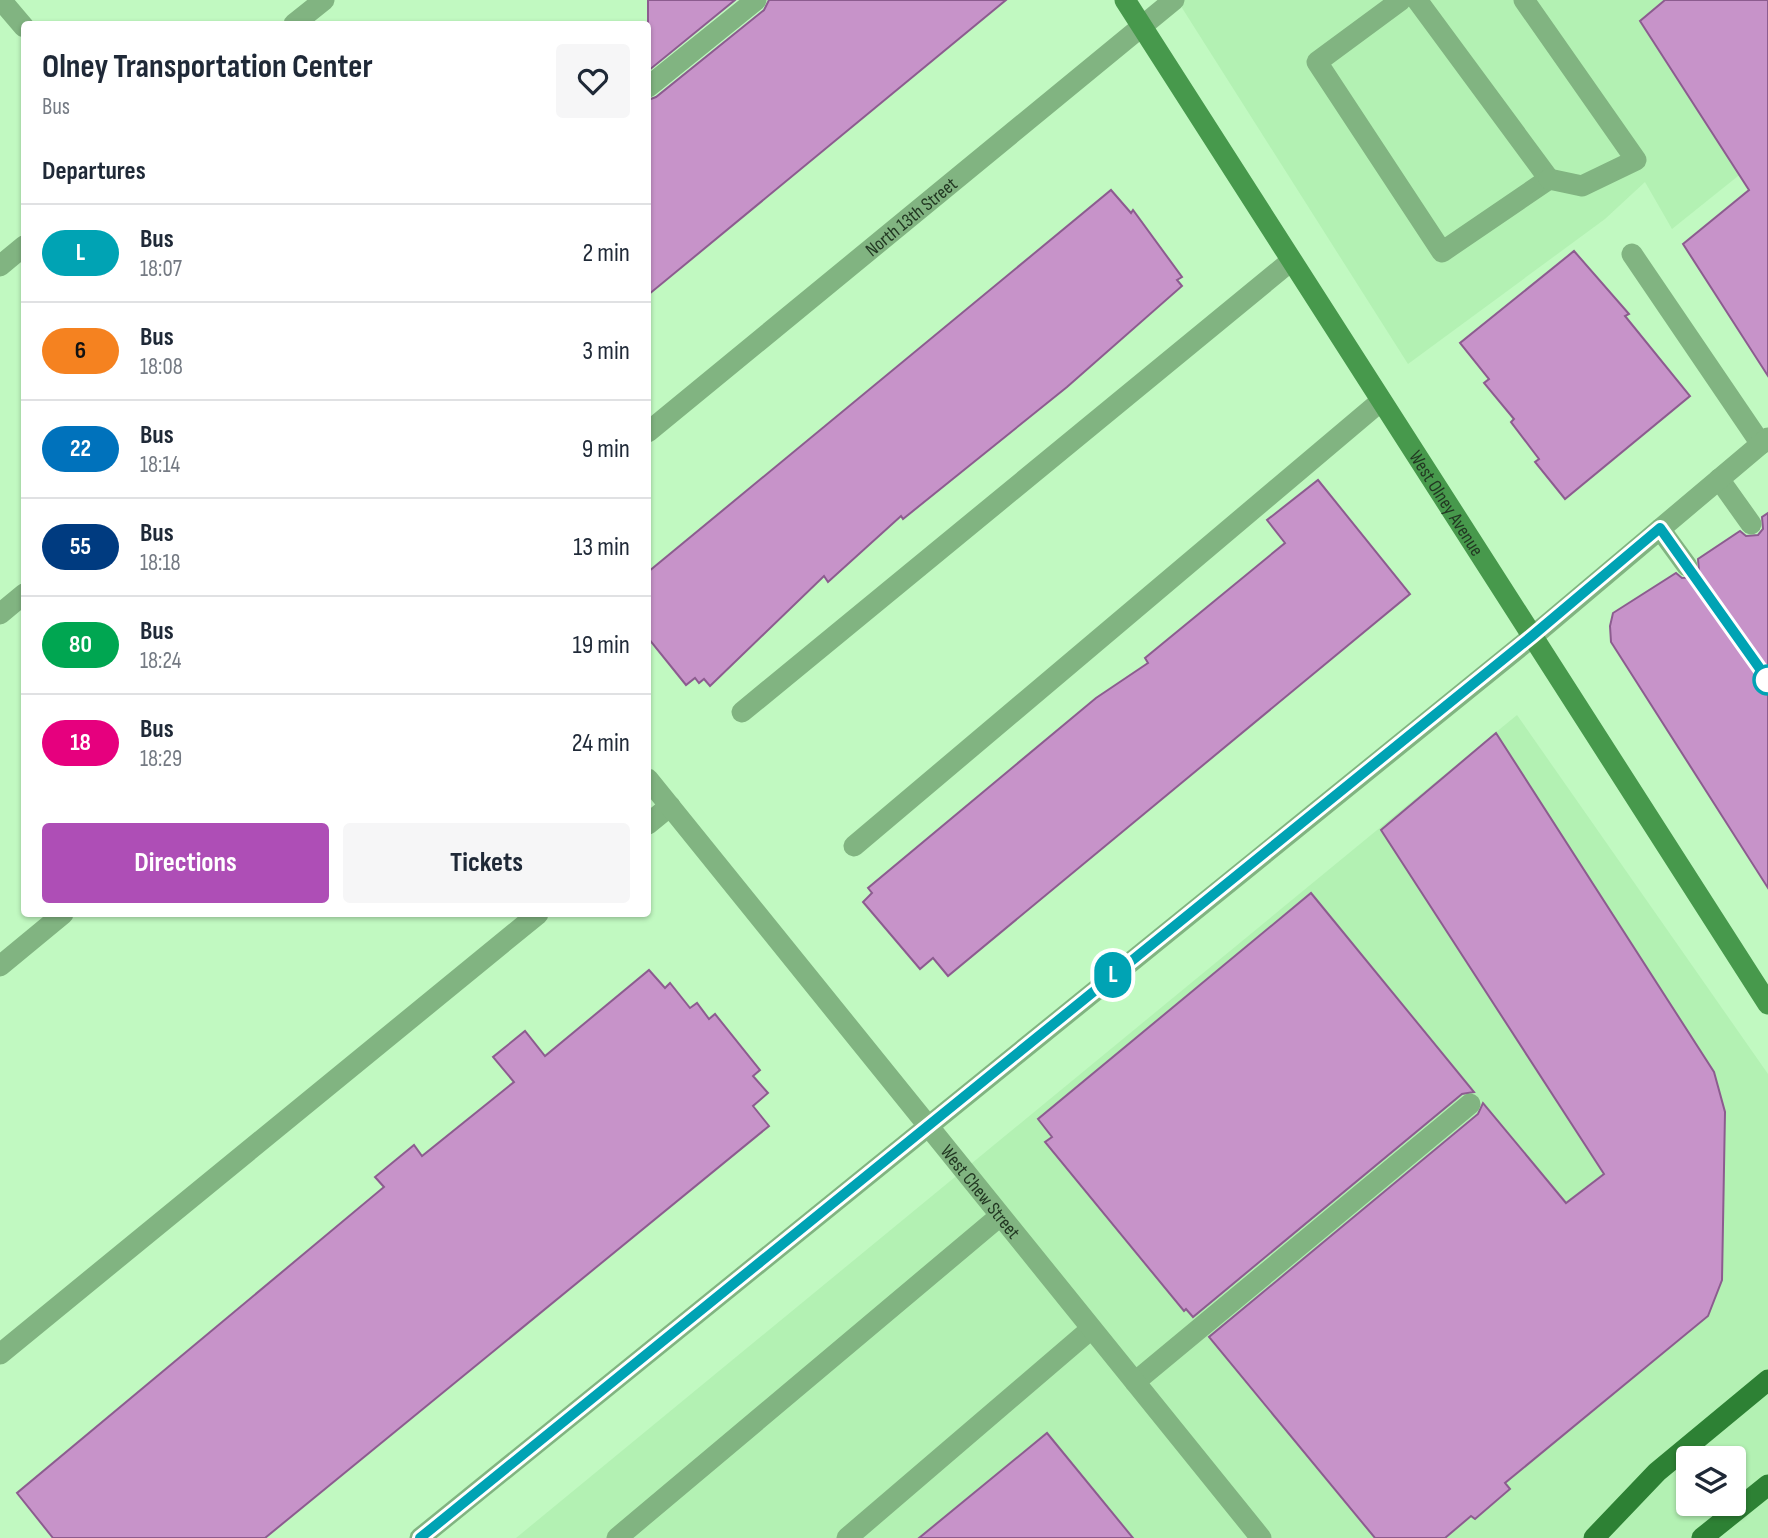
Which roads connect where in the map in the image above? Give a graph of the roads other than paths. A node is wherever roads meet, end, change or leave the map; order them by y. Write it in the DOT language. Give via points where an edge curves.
graph roads {
  1 [pos="1,0"];
  2 [pos="324,0"];
  3 [pos="756,0"];
  4 [pos="1125,0"];
  5 [pos="1174,0"];
  6 [pos="1401,0"];
  7 [pos="1417,0"];
  8 [pos="1524,0"];
  9 [pos="298,21"];
  10 [pos="21,23"];
  11 [pos="1142,27"];
  12 [pos="651,85"];
  13 [pos="1549,179"];
  14 [pos="21,248"];
  15 [pos="1632,254"];
  16 [pos="1292,261"];
  17 [pos="0,266"];
  18 [pos="1381,401"];
  19 [pos="651,430"];
  20 [pos="1764,441"];
  21 [pos="1719,479"];
  22 [pos="1751,524"];
  23 [pos="1660,528"];
  24 [pos="1687,566"];
  25 [pos="21,596"];
  26 [pos="0,614"];
  27 [pos="1532,636"];
  28 [pos="742,712"];
  29 [pos="651,783"];
  30 [pos="670,806"];
  31 [pos="651,822"];
  32 [pos="854,846"];
  33 [pos="59,917"];
  34 [pos="534,917"];
  35 [pos="0,966"];
  36 [pos="1768,1004"];
  37 [pos="1470,1104"];
  38 [pos="928,1125"];
  39 [pos="1000,1216"];
  40 [pos="1091,1329"];
  41 [pos="0,1354"];
  42 [pos="1768,1380"];
  43 [pos="1135,1382"];
  44 [pos="1768,1485"];
  45 [pos="420,1538"];
  46 [pos="617,1538"];
  47 [pos="847,1538"];
  48 [pos="1261,1538"];
  49 [pos="1594,1538"];
  50 [pos="1702,1538"];
  1 -- 10 [label="street"];
  2 -- 9 [label="street"];
  3 -- 12 [label="street"];
  4 -- 11 [label="street, West Olney Avenue"];
  5 -- 11 [label="street, North 13th Street"];
  6 -- 13 [label="street" via="1318,62 1442,252"];
  7 -- 13 [label="street"];
  8 -- 13 [label="street" via="1636,160 1582,186"];
  11 -- 16 [label="street, West Olney Avenue"];
  11 -- 19 [label="street, North 13th Street"];
  14 -- 17 [label="street"];
  15 -- 20 [label="street"];
  16 -- 18 [label="street, West Olney Avenue"];
  16 -- 28 [label="street"];
  18 -- 27 [label="street, West Olney Avenue"];
  18 -- 32 [label="street"];
  20 -- 21 [label="street"];
  21 -- 22 [label="street"];
  21 -- 23 [label="street"];
  23 -- 24 [label="street"];
  23 -- 27 [label="street"];
  25 -- 26 [label="street"];
  27 -- 36 [label="street, West Olney Avenue"];
  27 -- 38 [label="street"];
  29 -- 30 [label="street, West Chew Street"];
  30 -- 31 [label="street"];
  30 -- 38 [label="street, West Chew Street"];
  33 -- 35 [label="street"];
  34 -- 41 [label="street"];
  37 -- 43 [label="street"];
  38 -- 39 [label="street, West Chew Street"];
  38 -- 45 [label="street"];
  39 -- 40 [label="street, West Chew Street"];
  39 -- 46 [label="street"];
  40 -- 43 [label="street, West Chew Street"];
  40 -- 47 [label="street"];
  42 -- 49 [label="main road" via="1657,1472"];
  43 -- 48 [label="street, West Chew Street"];
  44 -- 50 [label="main road"];
}
